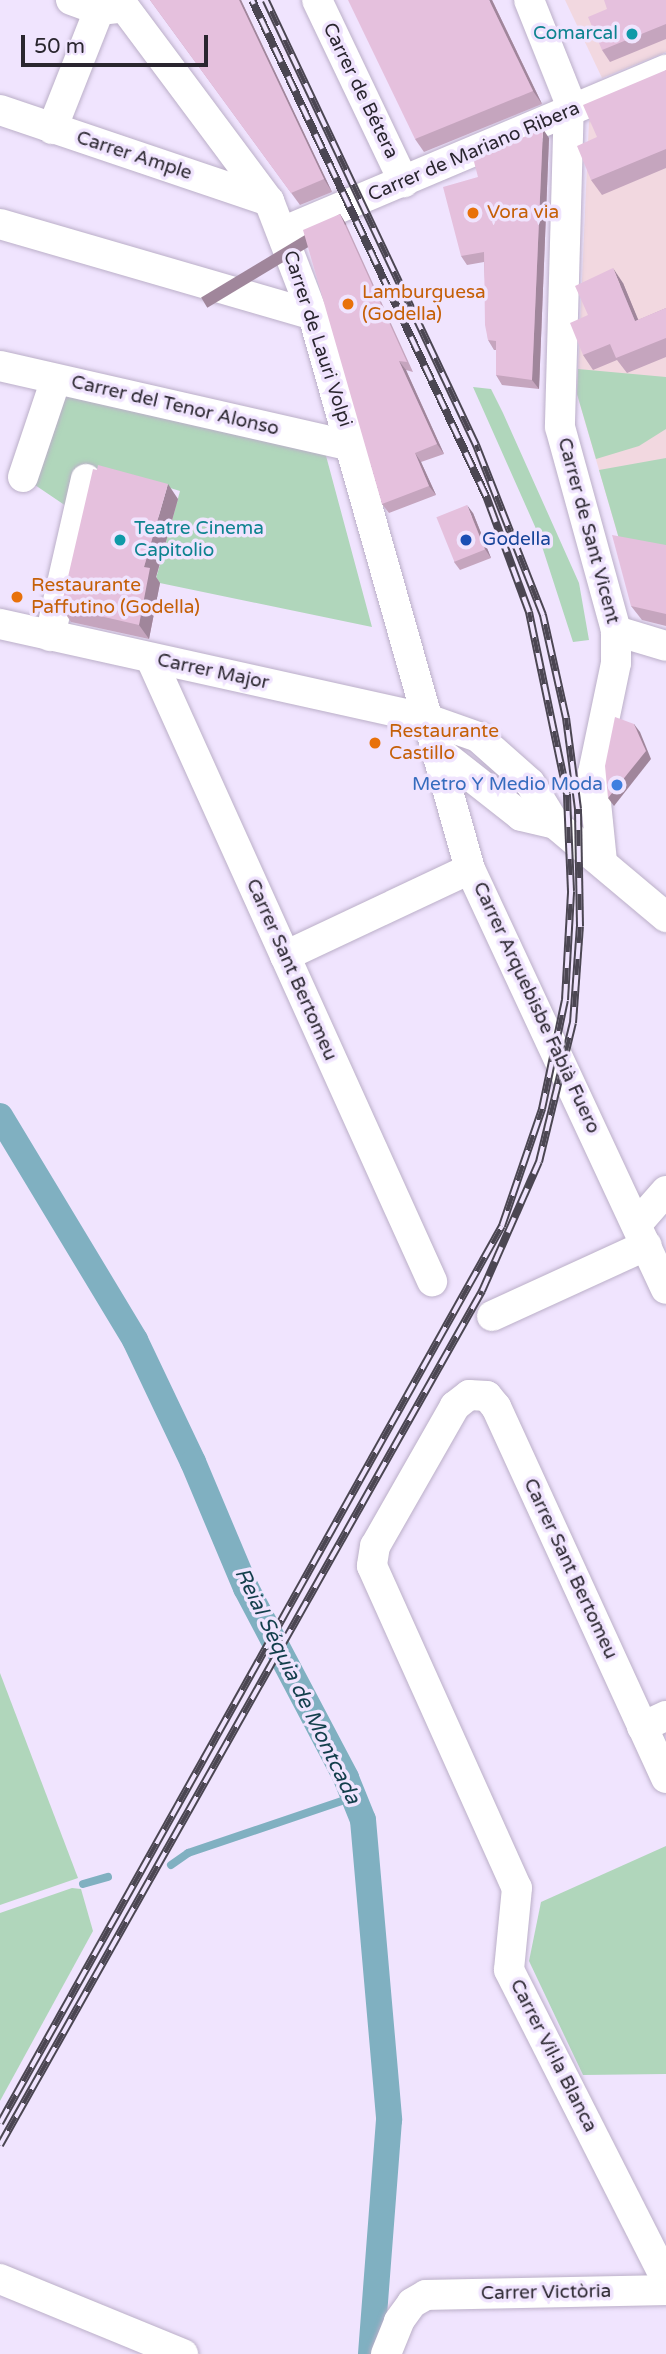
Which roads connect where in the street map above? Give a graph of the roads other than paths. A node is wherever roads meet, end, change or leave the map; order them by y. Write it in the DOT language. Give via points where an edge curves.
graph roads {
  1 [pos="71,0"];
  2 [pos="317,0"];
  3 [pos="529,0"];
  4 [pos="114,6"];
  5 [pos="666,70"];
  6 [pos="0,110"];
  7 [pos="569,114"];
  8 [pos="52,129"];
  9 [pos="404,182"];
  10 [pos="269,201"];
  11 [pos="0,223"];
  12 [pos="282,232"];
  13 [pos="313,315"];
  14 [pos="0,366"];
  15 [pos="56,379"];
  16 [pos="351,446"];
  17 [pos="23,477"];
  18 [pos="86,479"];
  19 [pos="0,624"];
  20 [pos="616,631"];
  21 [pos="50,636"];
  22 [pos="666,646"];
  23 [pos="151,659"];
  24 [pos="427,719"];
  25 [pos="436,749"];
  26 [pos="555,824"];
  27 [pos="602,862"];
  28 [pos="470,869"];
  29 [pos="666,918"];
  30 [pos="285,956"];
  31 [pos="666,1191"];
  32 [pos="655,1260"];
  33 [pos="432,1281"];
  34 [pos="492,1316"];
  35 [pos="455,1406"];
  36 [pos="654,1721"];
  37 [pos="666,1778"];
  38 [pos="0,2278"];
  39 [pos="666,2280"];
  40 [pos="666,2290"];
  41 [pos="183,2354"];
  42 [pos="386,2354"];
  1 -- 4 [label="street"];
  2 -- 9 [label="street, Carrer de Bétera"];
  3 -- 7 [label="street, Carrer de Sant Vicent" via="568,90"];
  4 -- 8 [label="street"];
  4 -- 10 [label="street, Carrer de Lauri Volpi"];
  5 -- 7 [label="street, Carrer de Mariano Ribera"];
  6 -- 8 [label="street, Carrer Ample"];
  7 -- 9 [label="street, Carrer de Mariano Ribera"];
  7 -- 20 [label="street, Carrer de Sant Vicent" via="560,427"];
  8 -- 10 [label="street, Carrer Ample"];
  9 -- 12 [label="street, Carrer de Mariano Ribera"];
  10 -- 12 [label="street, Carrer de Lauri Volpi"];
  11 -- 13 [label="street"];
  12 -- 13 [label="street, Carrer de Lauri Volpi"];
  13 -- 16 [label="street, Carrer de Lauri Volpi"];
  14 -- 15 [label="street, Carrer del Tenor Alonso"];
  15 -- 16 [label="street, Carrer del Tenor Alonso"];
  15 -- 17 [label="street"];
  16 -- 24 [label="street, Carrer de Lauri Volpi"];
  18 -- 21 [label="street"];
  19 -- 21 [label="street, Carrer Major"];
  20 -- 22 [label="street"];
  20 -- 27 [label="street, Carrer de Sant Vicent" via="616,663 593,773"];
  21 -- 23 [label="street, Carrer Major"];
  23 -- 24 [label="street, Carrer Major"];
  23 -- 30 [label="street, Carrer Sant Bertomeu"];
  24 -- 25 [label="street, Carrer Arquebisbe Fabià Fuero"];
  24 -- 26 [label="street, Carrer Major" via="478,737 530,783"];
  25 -- 26 [label="street" via="521,816"];
  25 -- 28 [label="street, Carrer Arquebisbe Fabià Fuero"];
  26 -- 27 [label="street"];
  27 -- 29 [label="street"];
  28 -- 30 [label="street"];
  28 -- 32 [label="street, Carrer Arquebisbe Fabià Fuero"];
  30 -- 33 [label="street, Carrer Sant Bertomeu"];
  31 -- 32 [label="street"];
  32 -- 34 [label="street"];
  35 -- 36 [label="street, Carrer Sant Bertomeu" via="479,1392 496,1408"];
  35 -- 39 [label="street, Carrer Vil·la Blanca" via="371,1556 516,1888 509,1970"];
  36 -- 37 [label="street, Carrer Sant Bertomeu"];
  38 -- 41 [label="street"];
  40 -- 42 [label="street, Carrer Victòria" via="426,2295 412,2303 399,2321"];
}
